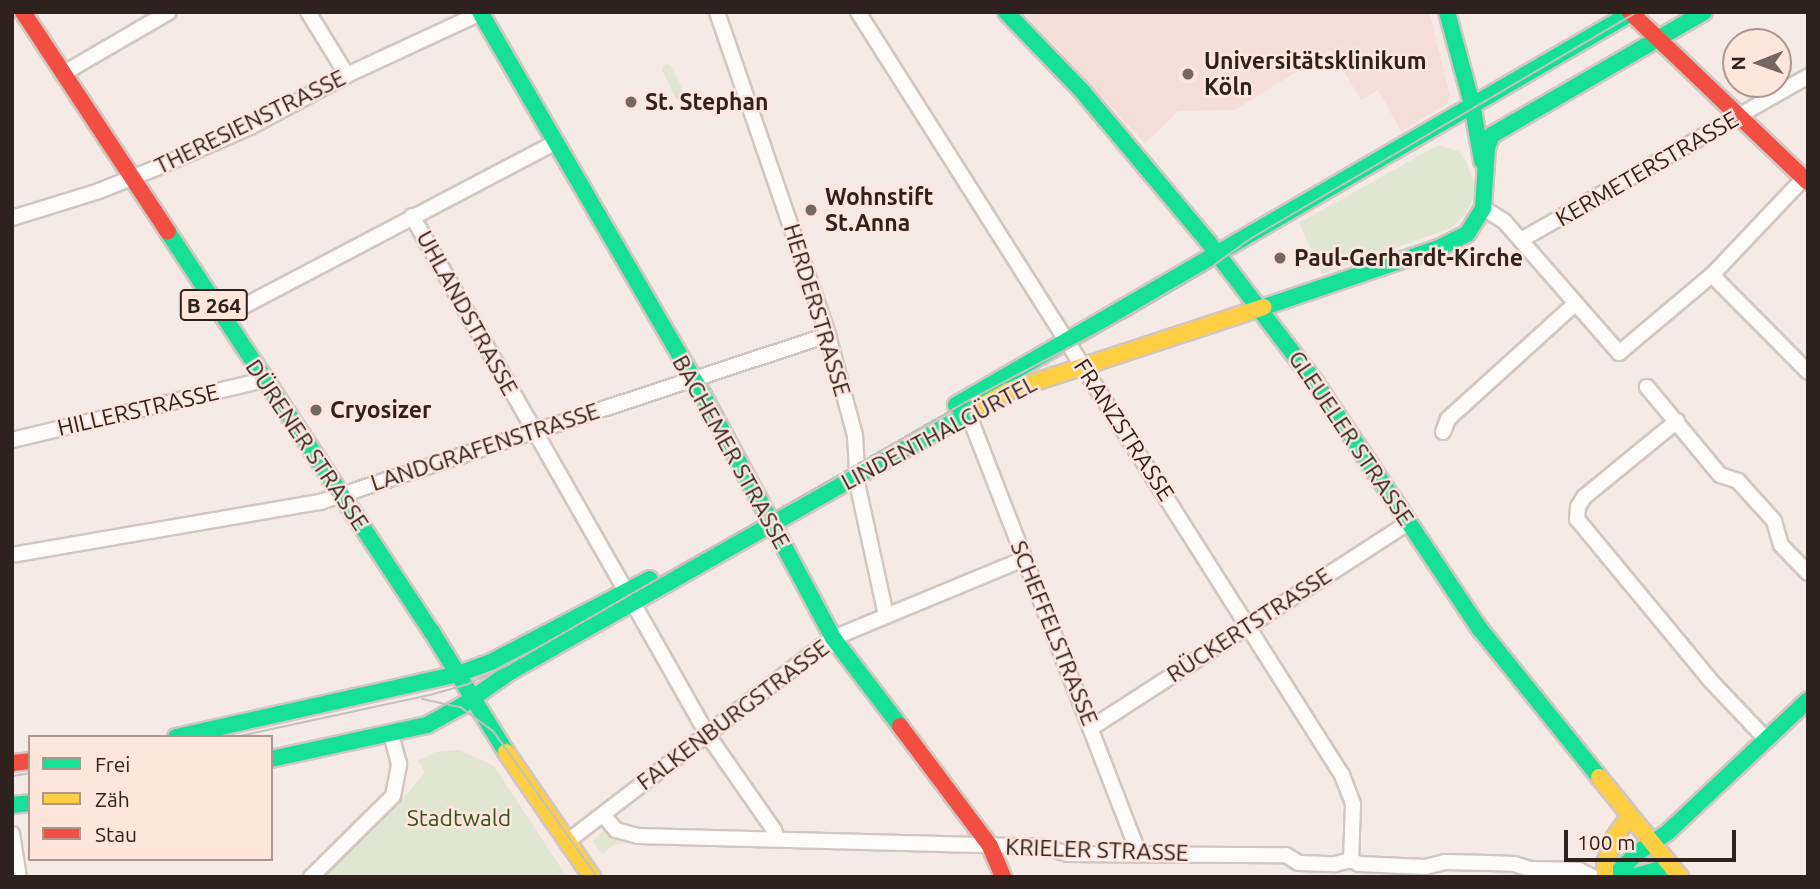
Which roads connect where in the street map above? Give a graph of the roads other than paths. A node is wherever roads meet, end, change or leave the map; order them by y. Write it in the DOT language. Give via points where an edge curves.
graph roads {
  1 [pos="23,12"];
  2 [pos="169,12"];
  3 [pos="308,12"];
  4 [pos="481,12"];
  5 [pos="717,12"];
  6 [pos="858,12"];
  7 [pos="1006,12"];
  8 [pos="1447,12"];
  9 [pos="1704,12"];
  10 [pos="1632,13"];
  11 [pos="1658,39"];
  12 [pos="64,73"];
  13 [pos="347,75"];
  14 [pos="1808,76"];
  15 [pos="1472,104"];
  16 [pos="1739,116"];
  17 [pos="1439,123"];
  18 [pos="554,143"];
  19 [pos="132,178"];
  20 [pos="1806,180"];
  21 [pos="1486,186"];
  22 [pos="1483,208"];
  23 [pos="412,216"];
  24 [pos="12,218"];
  25 [pos="1521,240"];
  26 [pos="1215,252"];
  27 [pos="1712,275"];
  28 [pos="1575,304"];
  29 [pos="1258,309"];
  30 [pos="223,317"];
  31 [pos="828,335"];
  32 [pos="1067,340"];
  33 [pos="1083,365"];
  34 [pos="1808,372"];
  35 [pos="692,379"];
  36 [pos="264,380"];
  37 [pos="1647,387"];
  38 [pos="968,413"];
  39 [pos="1677,421"];
  40 [pos="533,430"];
  41 [pos="1443,432"];
  42 [pos="12,440"];
  43 [pos="857,469"];
  44 [pos="340,495"];
  45 [pos="768,520"];
  46 [pos="1408,523"];
  47 [pos="12,555"];
  48 [pos="1024,559"];
  49 [pos="1808,573"];
  50 [pos="629,597"];
  51 [pos="886,615"];
  52 [pos="1248,626"];
  53 [pos="833,638"];
  54 [pos="458,674"];
  55 [pos="473,697"];
  56 [pos="1808,700"];
  57 [pos="1091,728"];
  58 [pos="391,734"];
  59 [pos="707,734"];
  60 [pos="185,735"];
  61 [pos="1767,740"];
  62 [pos="273,759"];
  63 [pos="603,815"];
  64 [pos="1629,817"];
  65 [pos="12,834"];
  66 [pos="777,839"];
  67 [pos="568,841"];
  68 [pos="1651,844"];
  69 [pos="990,846"];
  70 [pos="1139,854"];
  71 [pos="1351,860"];
  72 [pos="1675,871"];
  73 [pos="1611,876"];
  74 [pos="19,877"];
  75 [pos="311,877"];
  76 [pos="592,877"];
  77 [pos="1003,877"];
  78 [pos="1593,877"];
  1 -- 12 [label="main road, DÜRENER STRASSE / B 264"];
  2 -- 12 [label="street"];
  3 -- 13 [label="street"];
  4 -- 13 [label="street, THERESIENSTRASSE"];
  4 -- 18 [label="main road, BACHEMER STRASSE"];
  5 -- 31 [label="street, HERDERSTRASSE"];
  6 -- 32 [label="street, FRANZSTRASSE"];
  7 -- 26 [label="main road, GLEUELER STRASSE" via="1082,91"];
  8 -- 15 [label="main road"];
  9 -- 11 [label="main road, LINDENTHALGÜRTEL"];
  10 -- 11 [label="main road"];
  10 -- 15 [label="main road, LINDENTHALGÜRTEL"];
  11 -- 16 [label="main road"];
  11 -- 21 [label="main road, LINDENTHALGÜRTEL" via="1498,130 1488,148"];
  12 -- 19 [label="main road, DÜRENER STRASSE / B 264"];
  13 -- 19 [label="street, THERESIENSTRASSE" via="250,127"];
  14 -- 16 [label="street, KERMETERSTRASSE"];
  15 -- 17 [label="main road, LINDENTHALGÜRTEL"];
  15 -- 21 [label="main road, LINDENTHALGÜRTEL"];
  16 -- 20 [label="main road"];
  16 -- 25 [label="street, KERMETERSTRASSE"];
  17 -- 21 [label="main road, LINDENTHALGÜRTEL" via="1453,124 1469,137"];
  17 -- 26 [label="main road, LINDENTHALGÜRTEL"];
  18 -- 23 [label="street"];
  18 -- 35 [label="main road, BACHEMER STRASSE"];
  19 -- 24 [label="street, THERESIENSTRASSE"];
  19 -- 30 [label="main road, DÜRENER STRASSE / B 264"];
  20 -- 27 [label="street"];
  21 -- 22 [label="main road, LINDENTHALGÜRTEL"];
  22 -- 25 [label="street" via="1504,221"];
  22 -- 29 [label="main road, LINDENTHALGÜRTEL" via="1467,234 1441,247"];
  23 -- 30 [label="street"];
  23 -- 40 [label="street, UHLANDSTRASSE"];
  25 -- 28 [label="street"];
  26 -- 29 [label="main road, GLEUELER STRASSE"];
  26 -- 32 [label="main road, LINDENTHALGÜRTEL"];
  27 -- 28 [label="street" via="1619,353"];
  27 -- 34 [label="street"];
  28 -- 41 [label="street" via="1448,419"];
  29 -- 33 [label="main road, LINDENTHALGÜRTEL"];
  29 -- 46 [label="main road, GLEUELER STRASSE" via="1315,382"];
  30 -- 36 [label="main road, DÜRENER STRASSE / B 264"];
  31 -- 35 [label="street, LANDGRAFENSTRASSE"];
  31 -- 43 [label="street, HERDERSTRASSE" via="855,436"];
  32 -- 33 [label="street, FRANZSTRASSE"];
  32 -- 43 [label="main road, LINDENTHALGÜRTEL"];
  33 -- 38 [label="main road, LINDENTHALGÜRTEL" via="1027,383"];
  33 -- 52 [label="street, FRANZSTRASSE"];
  35 -- 40 [label="street, LANDGRAFENSTRASSE"];
  35 -- 45 [label="main road, BACHEMER STRASSE"];
  36 -- 42 [label="street, HILLERSTRASSE"];
  36 -- 44 [label="main road, DÜRENER STRASSE / B 264"];
  37 -- 39 [label="street"];
  38 -- 43 [label="main road, LINDENTHALGÜRTEL"];
  38 -- 48 [label="street, SCHEFFELSTRASSE"];
  39 -- 49 [label="street" via="1720,475 1738,481 1774,521 1781,545"];
  39 -- 61 [label="street" via="1584,497 1577,519 1694,662"];
  40 -- 44 [label="street, LANDGRAFENSTRASSE"];
  40 -- 50 [label="street, UHLANDSTRASSE"];
  43 -- 45 [label="main road, LINDENTHALGÜRTEL"];
  43 -- 51 [label="street, HERDERSTRASSE"];
  44 -- 47 [label="street, LANDGRAFENSTRASSE"];
  44 -- 54 [label="main road, DÜRENER STRASSE / B 264"];
  45 -- 50 [label="main road, LINDENTHALGÜRTEL"];
  45 -- 53 [label="main road, BACHEMER STRASSE"];
  46 -- 52 [label="street, RÜCKERTSTRASSE"];
  46 -- 64 [label="main road, GLEUELER STRASSE" via="1480,629"];
  48 -- 51 [label="street, FALKENBURGSTRASSE"];
  48 -- 57 [label="street, SCHEFFELSTRASSE"];
  50 -- 54 [label="main road, LINDENTHALGÜRTEL"];
  50 -- 55 [label="main road, LINDENTHALGÜRTEL"];
  50 -- 59 [label="street, UHLANDSTRASSE"];
  51 -- 53 [label="street, FALKENBURGSTRASSE"];
  52 -- 57 [label="street, RÜCKERTSTRASSE"];
  52 -- 71 [label="street, FRANZSTRASSE" via="1351,792"];
  53 -- 59 [label="street, FALKENBURGSTRASSE"];
  53 -- 69 [label="main road, BACHEMER STRASSE"];
  54 -- 55 [label="main road, DÜRENER STRASSE / B 264"];
  54 -- 60 [label="main road, LINDENTHALGÜRTEL"];
  55 -- 58 [label="main road, LINDENTHALGÜRTEL" via="426,725"];
  55 -- 67 [label="main road, DÜRENER STRASSE / B 264"];
  56 -- 61 [label="main road"];
  57 -- 70 [label="street, SCHEFFELSTRASSE"];
  58 -- 62 [label="main road, LINDENTHALGÜRTEL"];
  58 -- 75 [label="street" via="399,764 393,796"];
  59 -- 63 [label="street, FALKENBURGSTRASSE"];
  59 -- 66 [label="street, UHLANDSTRASSE"];
  61 -- 68 [label="main road"];
  63 -- 66 [label="street, KRIELER STRASSE" via="616,830 638,836"];
  63 -- 67 [label="street, FALKENBURGSTRASSE"];
  64 -- 68 [label="main road, GLEUELER STRASSE"];
  64 -- 73 [label="main road" via="1614,838 1605,863"];
  65 -- 74 [label="street"];
  66 -- 69 [label="street, KRIELER STRASSE"];
  67 -- 76 [label="main road, DÜRENER STRASSE / B 264"];
  68 -- 72 [label="main road, GLEUELER STRASSE"];
  68 -- 73 [label="main road"];
  69 -- 70 [label="street, KRIELER STRASSE" via="1045,847 1068,854"];
  69 -- 77 [label="main road, BACHEMER STRASSE"];
  70 -- 71 [label="street, KRIELER STRASSE" via="1286,855 1299,863"];
  71 -- 78 [label="street, KRIELER STRASSE" via="1425,867 1445,862 1514,864 1530,869 1579,870"];
  72 -- 73 [label="main road"];
}
